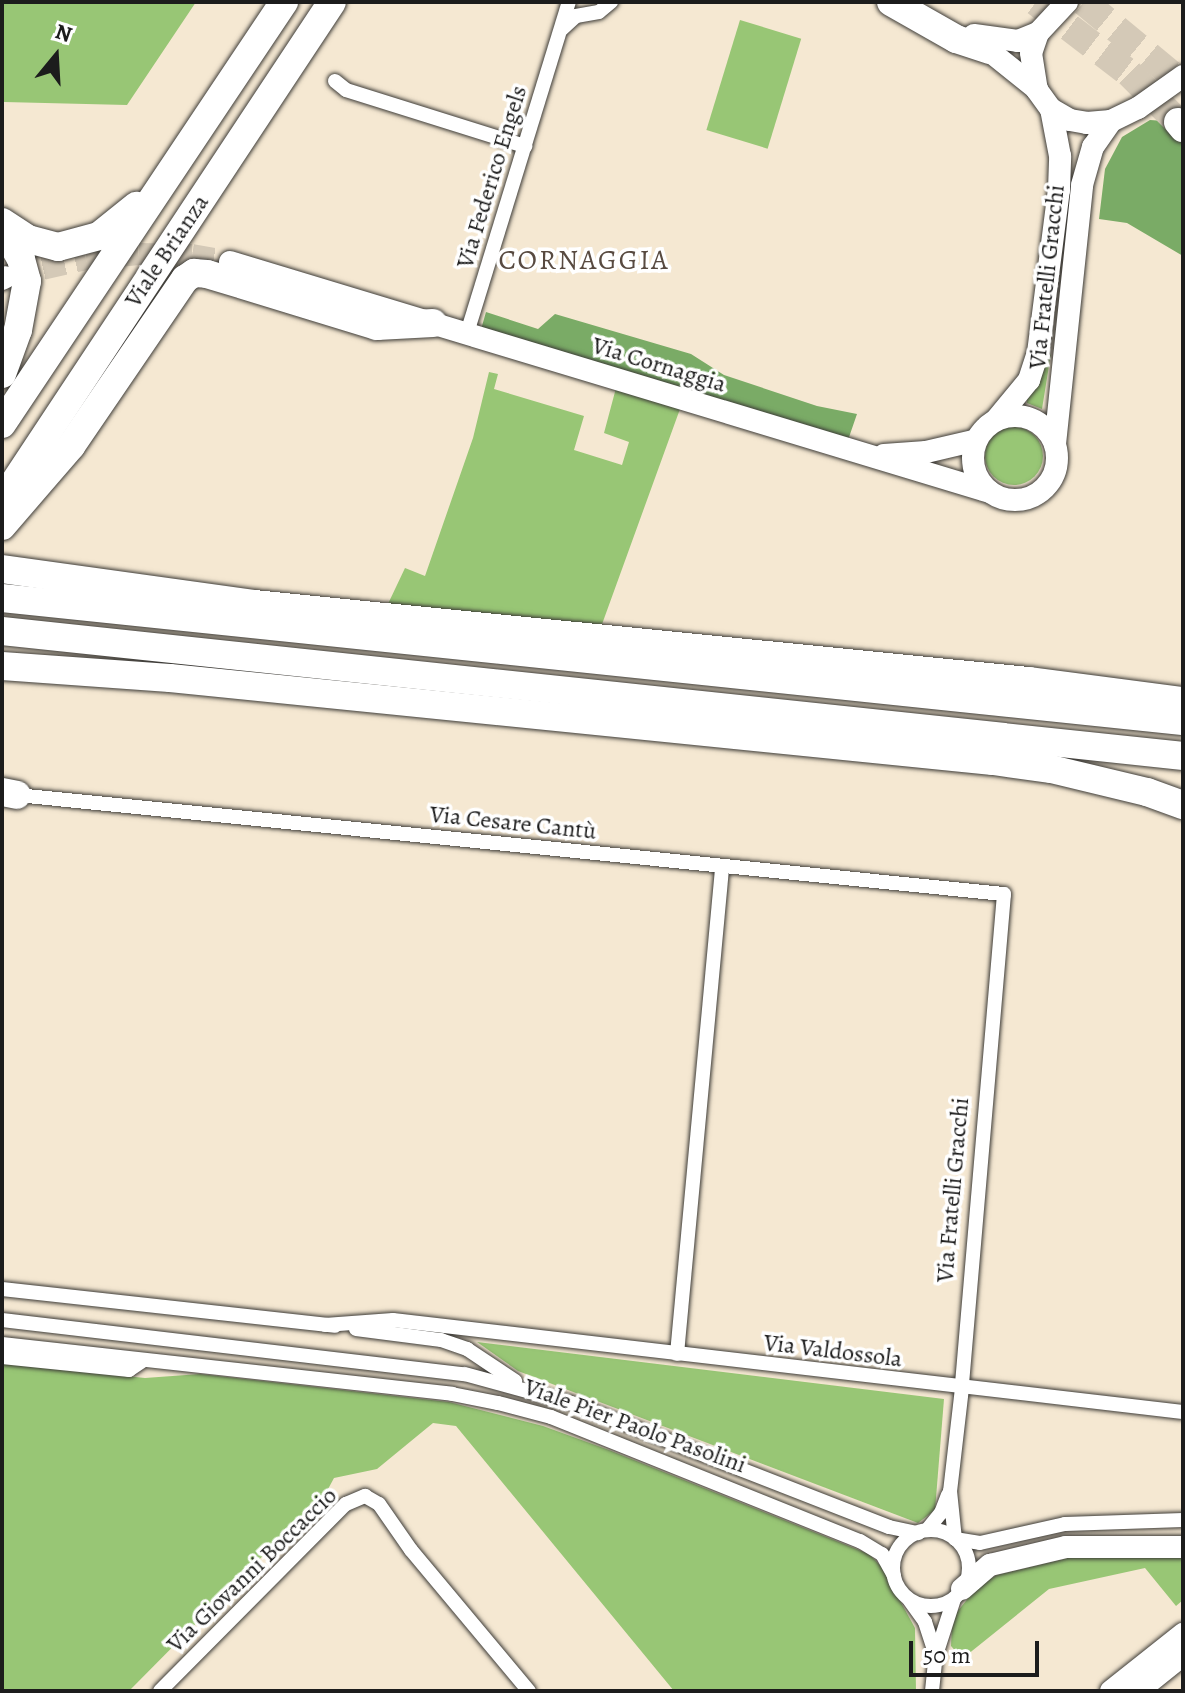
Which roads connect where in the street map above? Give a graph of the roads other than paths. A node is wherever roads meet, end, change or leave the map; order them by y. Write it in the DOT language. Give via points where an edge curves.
graph roads {
  1 [pos="275,2"];
  2 [pos="284,2"];
  3 [pos="332,2"];
  4 [pos="344,2"];
  5 [pos="569,2"];
  6 [pos="611,2"];
  7 [pos="891,2"];
  8 [pos="919,2"];
  9 [pos="1067,2"];
  10 [pos="266,29"];
  11 [pos="560,33"];
  12 [pos="965,33"];
  13 [pos="1038,33"];
  14 [pos="302,48"];
  15 [pos="990,50"];
  16 [pos="1183,76"];
  17 [pos="335,81"];
  18 [pos="1037,90"];
  19 [pos="1051,109"];
  20 [pos="1111,121"];
  21 [pos="525,146"];
  22 [pos="158,188"];
  23 [pos="2,224"];
  24 [pos="230,262"];
  25 [pos="433,323"];
  26 [pos="467,333"];
  27 [pos="2,374"];
  28 [pos="996,420"];
  29 [pos="2,424"];
  30 [pos="977,440"];
  31 [pos="1055,444"];
  32 [pos="870,456"];
  33 [pos="990,492"];
  34 [pos="2,501"];
  35 [pos="2,526"];
  36 [pos="2,569"];
  37 [pos="2,598"];
  38 [pos="2,631"];
  39 [pos="2,666"];
  40 [pos="1183,701"];
  41 [pos="1183,721"];
  42 [pos="1183,756"];
  43 [pos="7,794"];
  44 [pos="1183,805"];
  45 [pos="722,866"];
  46 [pos="1004,894"];
  47 [pos="2,1289"];
  48 [pos="2,1320"];
  49 [pos="325,1325"];
  50 [pos="478,1331"];
  51 [pos="2,1344"];
  52 [pos="677,1354"];
  53 [pos="2,1357"];
  54 [pos="144,1360"];
  55 [pos="525,1388"];
  56 [pos="962,1388"];
  57 [pos="1183,1412"];
  58 [pos="950,1491"];
  59 [pos="1183,1520"];
  60 [pos="922,1532"];
  61 [pos="955,1539"];
  62 [pos="1183,1547"];
  63 [pos="894,1576"];
  64 [pos="958,1594"];
  65 [pos="908,1598"];
  66 [pos="1183,1634"];
  67 [pos="936,1655"];
  68 [pos="1183,1655"];
  69 [pos="160,1691"];
  70 [pos="529,1691"];
  71 [pos="932,1691"];
  72 [pos="1111,1691"];
  73 [pos="1138,1691"];
  1 -- 10 [label="highway"];
  2 -- 10 [label="highway, Viale Brianza"];
  3 -- 14 [label="highway, Viale Brianza"];
  4 -- 14 [label="highway"];
  5 -- 11 [label="street, Via Federico Engels"];
  6 -- 11 [label="street" via="599,12 576,16"];
  7 -- 15 [label="highway" via="956,39"];
  8 -- 12 [label="street"];
  9 -- 13 [label="street"];
  10 -- 22 [label="highway, Viale Brianza"];
  11 -- 21 [label="street, Via Federico Engels"];
  12 -- 13 [label="street" via="1018,41"];
  12 -- 15 [label="street"];
  13 -- 18 [label="street" via="1031,53"];
  14 -- 34 [label="highway, Viale Brianza"];
  15 -- 18 [label="street"];
  16 -- 20 [label="street"];
  17 -- 21 [label="street" via="346,90"];
  18 -- 19 [label="street"];
  19 -- 20 [label="street" via="1070,120"];
  19 -- 28 [label="street, Via Fratelli Gracchi" via="1059,179 1038,353 1029,380"];
  20 -- 31 [label="street, Via Fratelli Gracchi" via="1093,147 1082,185"];
  21 -- 26 [label="street, Via Federico Engels"];
  22 -- 23 [label="highway" via="114,226 72,245 38,243"];
  22 -- 29 [label="highway, Viale Brianza"];
  23 -- 27 [label="highway" via="27,281 18,330"];
  24 -- 25 [label="street, Via Cornaggia"];
  25 -- 26 [label="street, Via Cornaggia"];
  25 -- 35 [label="highway" via="377,326 194,273 62,458"];
  26 -- 32 [label="street, Via Cornaggia"];
  28 -- 30 [label="street"];
  28 -- 31 [label="street" via="1034,420"];
  30 -- 32 [label="street, Via Cornaggia" via="926,452"];
  30 -- 33 [label="street" via="974,468"];
  31 -- 33 [label="street" via="1057,468 1043,491 1017,501"];
  32 -- 33 [label="street, Via Cornaggia"];
  36 -- 40 [label="highway" via="254,604"];
  37 -- 41 [label="highway"];
  38 -- 42 [label="highway"];
  39 -- 44 [label="highway" via="170,678 993,761 1051,769"];
  43 -- 45 [label="street, Via Cesare Cantù"];
  45 -- 46 [label="street, Via Cesare Cantù"];
  45 -- 52 [label="street"];
  46 -- 56 [label="street, Via Fratelli Gracchi"];
  47 -- 49 [label="street, Viale Pier Paolo Pasolini"];
  48 -- 55 [label="street, Viale Pier Paolo Pasolini" via="465,1374"];
  49 -- 50 [label="street, Viale Pier Paolo Pasolini" via="393,1320"];
  49 -- 55 [label="street, Viale Pier Paolo Pasolini" via="441,1340 467,1349"];
  50 -- 52 [label="street, Via Valdossola"];
  51 -- 54 [label="street, Viale Pier Paolo Pasolini"];
  52 -- 56 [label="street, Via Valdossola"];
  53 -- 54 [label="street, Viale Pier Paolo Pasolini" via="129,1370"];
  54 -- 63 [label="street, Viale Pier Paolo Pasolini" via="452,1394 551,1417 860,1541 882,1554"];
  55 -- 60 [label="street, Viale Pier Paolo Pasolini" via="889,1527"];
  56 -- 57 [label="street, Via Valdossola"];
  56 -- 58 [label="street, Via Fratelli Gracchi"];
  58 -- 60 [label="street, Via Fratelli Gracchi" via="941,1513"];
  58 -- 61 [label="street, Via Fratelli Gracchi"];
  59 -- 61 [label="street" via="1065,1524 980,1543"];
  60 -- 61 [label="street" via="942,1532"];
  60 -- 63 [label="street" via="898,1549"];
  61 -- 64 [label="street" via="968,1563"];
  62 -- 64 [label="street" via="1066,1547 990,1565"];
  63 -- 65 [label="street"];
  64 -- 65 [label="street" via="930,1606"];
  64 -- 67 [label="street"];
  65 -- 67 [label="street" via="925,1622"];
  66 -- 72 [label="street"];
  67 -- 71 [label="street"];
  68 -- 73 [label="street"];
  69 -- 70 [label="street, Via Giovanni Boccaccio" via="346,1504 365,1496 379,1504"];
}
